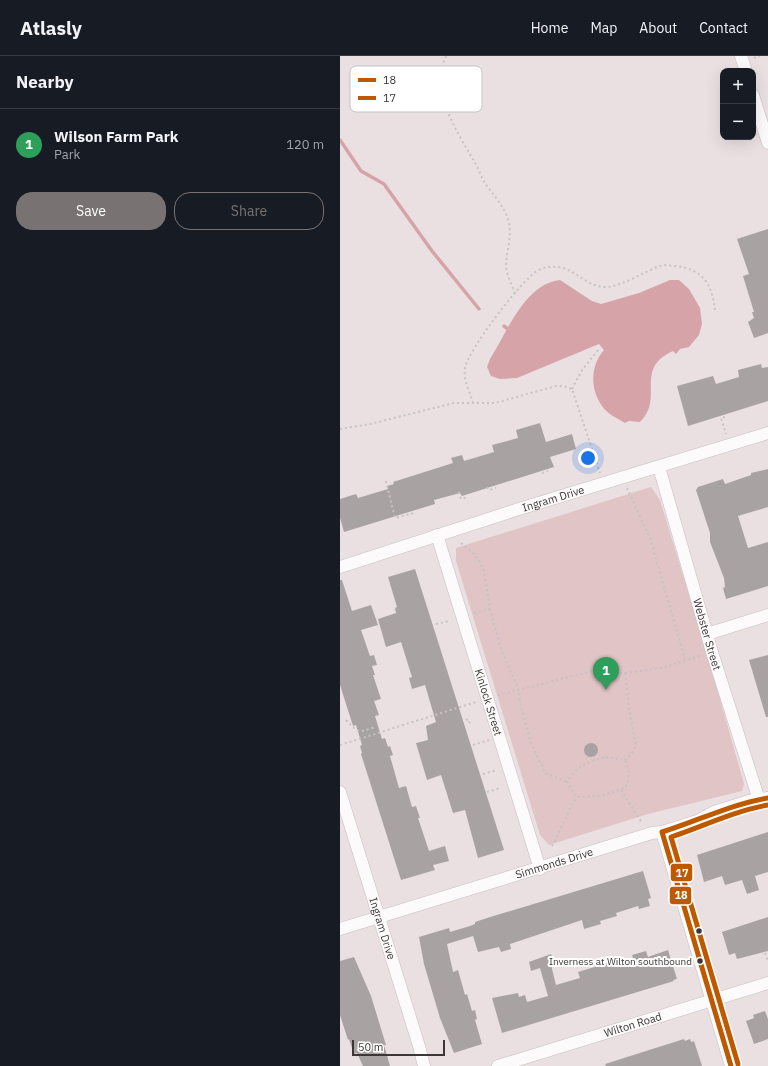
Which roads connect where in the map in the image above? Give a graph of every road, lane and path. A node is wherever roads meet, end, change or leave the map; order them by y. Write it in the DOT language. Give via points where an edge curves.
graph roads {
  1 [pos="446,56"];
  2 [pos="741,56"];
  3 [pos="442,66"];
  4 [pos="745,68"];
  5 [pos="756,104"];
  6 [pos="446,112"];
  7 [pos="768,143"];
  8 [pos="515,293"];
  9 [pos="715,310"];
  10 [pos="599,349"];
  11 [pos="572,389"];
  12 [pos="473,403"];
  13 [pos="725,416"];
  14 [pos="340,429"];
  15 [pos="768,433"];
  16 [pos="729,445"];
  17 [pos="659,467"];
  18 [pos="548,471"];
  19 [pos="542,473"];
  20 [pos="622,478"];
  21 [pos="386,481"];
  22 [pos="604,483"];
  23 [pos="487,487"];
  24 [pos="496,488"];
  25 [pos="459,492"];
  26 [pos="468,496"];
  27 [pos="414,513"];
  28 [pos="437,536"];
  29 [pos="461,543"];
  30 [pos="340,566"];
  31 [pos="490,608"];
  32 [pos="768,615"];
  33 [pos="463,616"];
  34 [pos="449,621"];
  35 [pos="436,624"];
  36 [pos="707,634"];
  37 [pos="712,652"];
  38 [pos="686,660"];
  39 [pos="625,673"];
  40 [pos="519,691"];
  41 [pos="488,698"];
  42 [pos="346,720"];
  43 [pos="466,720"];
  44 [pos="471,726"];
  45 [pos="375,727"];
  46 [pos="340,745"];
  47 [pos="625,760"];
  48 [pos="567,782"];
  49 [pos="500,788"];
  50 [pos="621,790"];
  51 [pos="340,792"];
  52 [pos="487,792"];
  53 [pos="576,798"];
  54 [pos="764,799"];
  55 [pos="642,822"];
  56 [pos="662,832"];
  57 [pos="552,846"];
  58 [pos="540,869"];
  59 [pos="378,917"];
  60 [pos="340,929"];
  61 [pos="765,953"];
  62 [pos="768,961"];
  63 [pos="768,983"];
  64 [pos="711,1001"];
  65 [pos="424,1066"];
  66 [pos="498,1066"];
  67 [pos="731,1066"];
  1 -- 3 [label="path"];
  2 -- 4 [label="street"];
  5 -- 7 [label="street"];
  6 -- 8 [label="path" via="508,219 510,245 506,266"];
  8 -- 9 [label="path" via="533,274 542,268 552,266 569,270 604,287 666,265 697,272 710,286"];
  8 -- 12 [label="path" via="469,358 465,369 466,381"];
  10 -- 11 [label="path" via="582,370"];
  11 -- 12 [label="path" via="556,386 495,403"];
  11 -- 22 [label="path"];
  12 -- 14 [label="path" via="454,403"];
  13 -- 16 [label="path" via="721,418"];
  15 -- 16 [label="street, Ingram Drive"];
  16 -- 17 [label="street, Ingram Drive"];
  17 -- 20 [label="street, Ingram Drive"];
  17 -- 36 [label="street, Webster Street"];
  18 -- 19 [label="path"];
  20 -- 22 [label="street, Ingram Drive"];
  20 -- 38 [label="path" via="650,538"];
  21 -- 27 [label="path" via="396,518"];
  22 -- 28 [label="street, Ingram Drive"];
  23 -- 24 [label="path" via="489,490"];
  25 -- 26 [label="path" via="461,499"];
  28 -- 30 [label="street, Ingram Drive"];
  28 -- 33 [label="street, Kinlock Street"];
  29 -- 31 [label="path" via="480,562"];
  31 -- 33 [label="path"];
  31 -- 40 [label="path" via="501,649"];
  32 -- 36 [label="street"];
  33 -- 41 [label="street, Kinlock Street"];
  34 -- 35 [label="path"];
  36 -- 37 [label="street, Webster Street"];
  37 -- 38 [label="path"];
  37 -- 54 [label="street, Webster Street"];
  38 -- 39 [label="path" via="662,668"];
  39 -- 40 [label="path" via="593,671"];
  39 -- 47 [label="path" via="636,745"];
  40 -- 41 [label="path"];
  40 -- 48 [label="path" via="531,743 545,773"];
  41 -- 46 [label="path"];
  41 -- 58 [label="street, Kinlock Street"];
  42 -- 45 [label="path" via="355,731"];
  43 -- 44 [label="path" via="468,719"];
  47 -- 48 [label="path" via="606,757 592,760 582,765"];
  47 -- 50 [label="path" via="630,771 629,780"];
  48 -- 53 [label="path"];
  49 -- 52 [label="path"];
  50 -- 53 [label="path" via="601,796"];
  50 -- 55 [label="path"];
  51 -- 59 [label="street, Ingram Drive"];
  53 -- 57 [label="path"];
  54 -- 56 [label="street, Simmonds Drive" via="714,812 697,822"];
  56 -- 58 [label="street, Simmonds Drive"];
  56 -- 64 [label="street"];
  58 -- 59 [label="street, Simmonds Drive"];
  59 -- 60 [label="street, Simmonds Drive"];
  59 -- 65 [label="street, Ingram Drive"];
  61 -- 62 [label="path"];
  63 -- 64 [label="street, Wilton Road"];
  64 -- 66 [label="street, Wilton Road"];
  64 -- 67 [label="street"];
}
